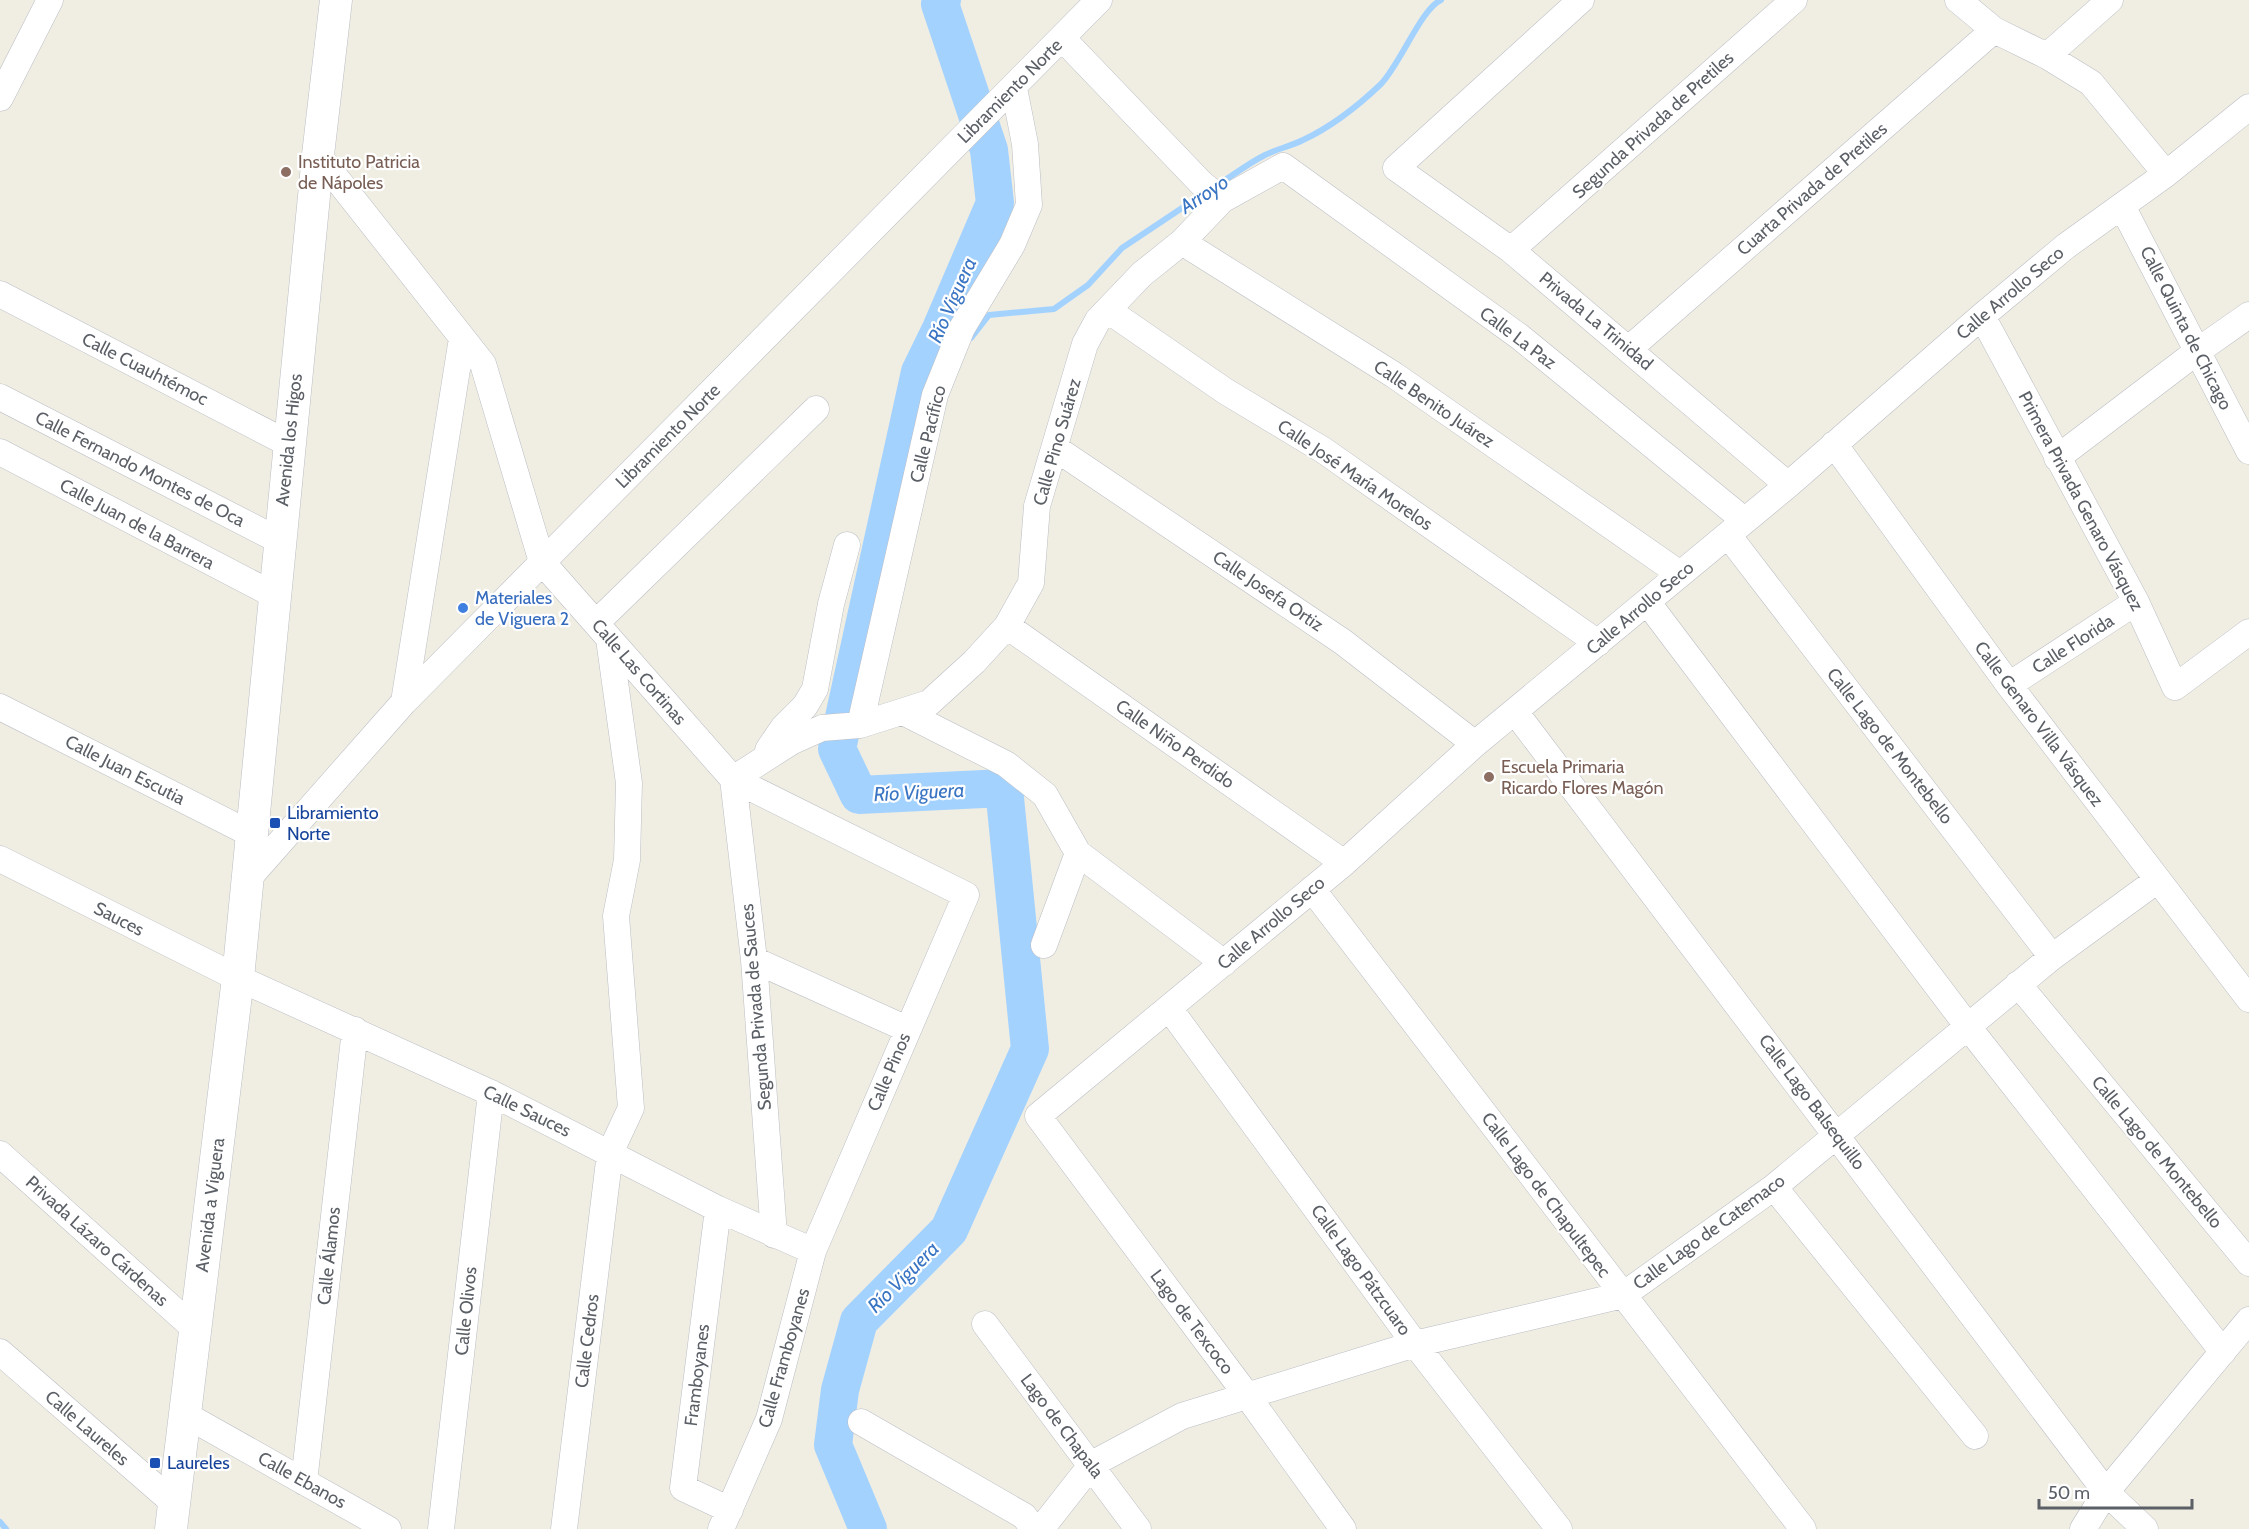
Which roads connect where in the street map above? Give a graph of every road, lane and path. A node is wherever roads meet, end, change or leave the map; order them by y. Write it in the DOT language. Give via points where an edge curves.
graph roads {
  1 [pos="50,0"];
  2 [pos="336,0"];
  3 [pos="1100,0"];
  4 [pos="1581,0"];
  5 [pos="1794,0"];
  6 [pos="1958,0"];
  7 [pos="2110,0"];
  8 [pos="1994,30"];
  9 [pos="1062,38"];
  10 [pos="2047,56"];
  11 [pos="1014,88"];
  12 [pos="0,98"];
  13 [pos="2249,107"];
  14 [pos="318,155"];
  15 [pos="1283,166"];
  16 [pos="2166,174"];
  17 [pos="1213,193"];
  18 [pos="2122,206"];
  19 [pos="1182,242"];
  20 [pos="1511,250"];
  21 [pos="0,294"];
  22 [pos="1108,311"];
  23 [pos="2249,315"];
  24 [pos="1982,316"];
  25 [pos="462,338"];
  26 [pos="1630,348"];
  27 [pos="2199,350"];
  28 [pos="0,397"];
  29 [pos="816,409"];
  30 [pos="289,444"];
  31 [pos="1834,444"];
  32 [pos="1055,448"];
  33 [pos="2249,451"];
  34 [pos="0,452"];
  35 [pos="2057,458"];
  36 [pos="1788,485"];
  37 [pos="1736,527"];
  38 [pos="280,541"];
  39 [pos="847,545"];
  40 [pos="542,562"];
  41 [pos="1680,574"];
  42 [pos="274,596"];
  43 [pos="2136,602"];
  44 [pos="1648,603"];
  45 [pos="1007,626"];
  46 [pos="603,631"];
  47 [pos="2249,632"];
  48 [pos="1598,643"];
  49 [pos="2009,685"];
  50 [pos="404,702"];
  51 [pos="0,707"];
  52 [pos="903,712"];
  53 [pos="1516,713"];
  54 [pos="860,725"];
  55 [pos="1475,744"];
  56 [pos="759,763"];
  57 [pos="733,779"];
  58 [pos="251,834"];
  59 [pos="1078,854"];
  60 [pos="0,860"];
  61 [pos="1344,863"];
  62 [pos="246,881"];
  63 [pos="2156,881"];
  64 [pos="1312,890"];
  65 [pos="966,895"];
  66 [pos="1044,945"];
  67 [pos="2052,957"];
  68 [pos="754,960"];
  69 [pos="1224,963"];
  70 [pos="238,978"];
  71 [pos="2018,984"];
  72 [pos="2249,999"];
  73 [pos="1168,1008"];
  74 [pos="1969,1028"];
  75 [pos="355,1029"];
  76 [pos="907,1029"];
  77 [pos="491,1093"];
  78 [pos="1038,1116"];
  79 [pos="1837,1134"];
  80 [pos="610,1153"];
  81 [pos="0,1154"];
  82 [pos="1774,1187"];
  83 [pos="718,1209"];
  84 [pos="774,1235"];
  85 [pos="813,1251"];
  86 [pos="2249,1263"];
  87 [pos="1623,1295"];
  88 [pos="2249,1320"];
  89 [pos="985,1324"];
  90 [pos="195,1328"];
  91 [pos="1415,1344"];
  92 [pos="0,1352"];
  93 [pos="2223,1352"];
  94 [pos="1246,1394"];
  95 [pos="184,1414"];
  96 [pos="861,1422"];
  97 [pos="1975,1436"];
  98 [pos="1092,1464"];
  99 [pos="304,1482"];
  100 [pos="2106,1492"];
  101 [pos="172,1516"];
  102 [pos="726,1519"];
  103 [pos="388,1529"];
  104 [pos="441,1529"];
  105 [pos="564,1529"];
  106 [pos="1034,1529"];
  107 [pos="1041,1529"];
  108 [pos="1138,1529"];
  109 [pos="1343,1529"];
  110 [pos="1559,1529"];
  111 [pos="1803,1529"];
  112 [pos="2084,1529"];
  113 [pos="2145,1529"];
  1 -- 12 [label="street"];
  2 -- 14 [label="street, Avenida los Higos"];
  3 -- 9 [label="street, Libramiento Norte"];
  4 -- 20 [label="street, Privada La Trinidad" via="1396,168"];
  5 -- 20 [label="street, Segunda Privada de Pretiles"];
  6 -- 8 [label="street"];
  7 -- 10 [label="street"];
  8 -- 10 [label="street"];
  8 -- 26 [label="street, Cuarta Privada de Pretiles"];
  9 -- 11 [label="street, Libramiento Norte"];
  9 -- 17 [label="street"];
  10 -- 16 [label="street" via="2091,84"];
  11 -- 40 [label="street, Libramiento Norte"];
  11 -- 54 [label="street, Calle Pacífico" via="1025,144 1029,205 1012,245 959,336 935,395"];
  13 -- 16 [label="street, Calle Arrollo Seco"];
  14 -- 25 [label="street, Calle Las Cortinas"];
  14 -- 30 [label="street, Avenida los Higos"];
  15 -- 17 [label="street, Calle Pino Suárez"];
  15 -- 37 [label="street, Calle La Paz" via="1520,337"];
  16 -- 18 [label="street, Calle Arrollo Seco"];
  17 -- 19 [label="street, Calle Pino Suárez"];
  18 -- 24 [label="street, Calle Arrollo Seco" via="2066,246"];
  18 -- 27 [label="street, Calle Quinta de Chicago"];
  19 -- 22 [label="street, Calle Pino Suárez" via="1142,274"];
  19 -- 41 [label="street, Calle Benito Juárez" via="1394,375"];
  20 -- 26 [label="street, Privada La Trinidad"];
  21 -- 30 [label="street, Calle Cuauhtémoc"];
  22 -- 32 [label="street, Calle Pino Suárez" via="1098,320 1085,344"];
  22 -- 48 [label="street, Calle José María Morelos" via="1225,391 1323,450"];
  23 -- 27 [label="street"];
  24 -- 31 [label="street, Calle Arrollo Seco"];
  24 -- 35 [label="street, Primera Privada Genaro Vásquez"];
  25 -- 40 [label="street, Calle Las Cortinas" via="483,364"];
  25 -- 50 [label="street"];
  26 -- 36 [label="street, Privada La Trinidad"];
  27 -- 33 [label="street, Calle Quinta de Chicago"];
  27 -- 35 [label="street"];
  28 -- 38 [label="street, Calle Fernando Montes de Oca"];
  29 -- 46 [label="street"];
  30 -- 38 [label="street, Avenida los Higos"];
  31 -- 36 [label="street, Calle Arrollo Seco"];
  31 -- 49 [label="street, Calle Genaro Villa Vásquez"];
  32 -- 45 [label="street, Calle Pino Suárez" via="1037,506 1031,583"];
  32 -- 55 [label="street, Calle Josefa Ortiz" via="1343,642"];
  34 -- 42 [label="street, Calle Juan de la Barrera"];
  35 -- 43 [label="street, Primera Privada Genaro Vásquez"];
  36 -- 37 [label="street, Calle Arrollo Seco"];
  37 -- 41 [label="street, Calle Arrollo Seco"];
  37 -- 67 [label="street, Calle Lago de Montebello"];
  38 -- 42 [label="street, Avenida los Higos"];
  39 -- 56 [label="street" via="815,689"];
  40 -- 46 [label="street, Calle Las Cortinas"];
  40 -- 50 [label="street, Libramiento Norte"];
  41 -- 44 [label="street, Calle Arrollo Seco"];
  42 -- 58 [label="street, Avenida los Higos"];
  43 -- 47 [label="street, Primera Privada Genaro Vásquez" via="2175,687"];
  43 -- 49 [label="street, Calle Florida"];
  44 -- 48 [label="street, Calle Arrollo Seco"];
  44 -- 74 [label="street"];
  45 -- 52 [label="street, Calle Pino Suárez" via="929,704"];
  45 -- 61 [label="street, Calle Niño Perdido"];
  46 -- 57 [label="street, Calle Las Cortinas"];
  46 -- 80 [label="street, Calle Cedros" via="629,783 627,860 616,916 631,1108"];
  48 -- 53 [label="street, Calle Arrollo Seco"];
  49 -- 63 [label="street, Calle Genaro Villa Vásquez"];
  50 -- 62 [label="street, Libramiento Norte"];
  51 -- 58 [label="street, Calle Juan Escutia"];
  52 -- 54 [label="street, Calle Pino Suárez"];
  52 -- 59 [label="street" via="1006,764 1045,795"];
  53 -- 55 [label="street, Calle Arrollo Seco"];
  53 -- 79 [label="street, Calle Lago Balsequillo"];
  54 -- 56 [label="street, Calle Pino Suárez" via="822,728 791,741"];
  55 -- 61 [label="street, Calle Arrollo Seco"];
  56 -- 57 [label="street, Calle Pino Suárez"];
  57 -- 65 [label="street, Calle Las Cortinas"];
  57 -- 68 [label="street, Segunda Privada de Sauces"];
  58 -- 62 [label="street, Avenida los Higos"];
  59 -- 66 [label="street"];
  59 -- 69 [label="street"];
  60 -- 70 [label="street, Sauces"];
  61 -- 64 [label="street, Calle Arrollo Seco"];
  62 -- 70 [label="street, Avenida a Viguera"];
  63 -- 67 [label="street, Calle Lago de Catemaco"];
  63 -- 72 [label="street, Calle Genaro Villa Vásquez"];
  64 -- 69 [label="street, Calle Arrollo Seco"];
  64 -- 87 [label="street, Calle Lago de Chapultepec"];
  65 -- 76 [label="street, Calle Pinos"];
  67 -- 71 [label="street, Calle Lago de Catemaco"];
  68 -- 76 [label="street"];
  68 -- 84 [label="street, Segunda Privada de Sauces"];
  69 -- 73 [label="street, Calle Arrollo Seco"];
  70 -- 75 [label="street, Calle Sauces"];
  70 -- 90 [label="street, Avenida a Viguera"];
  71 -- 74 [label="street, Calle Lago de Catemaco"];
  71 -- 86 [label="street, Calle Lago de Montebello"];
  73 -- 78 [label="street, Calle Arrollo Seco"];
  73 -- 91 [label="street, Calle Lago Pátzcuaro"];
  74 -- 79 [label="street, Calle Lago de Catemaco"];
  74 -- 93 [label="street"];
  75 -- 77 [label="street, Calle Sauces"];
  75 -- 99 [label="street, Calle Álamos"];
  76 -- 85 [label="street, Calle Pinos"];
  77 -- 80 [label="street, Calle Sauces"];
  77 -- 104 [label="street, Calle Olivos"];
  78 -- 94 [label="street, Lago de Texcoco"];
  79 -- 82 [label="street, Calle Lago de Catemaco"];
  79 -- 100 [label="street, Calle Lago Balsequillo"];
  80 -- 83 [label="street, Calle Sauces"];
  80 -- 105 [label="street, Calle Cedros"];
  81 -- 90 [label="street, Privada Lázaro Cárdenas"];
  82 -- 87 [label="street, Calle Lago de Catemaco"];
  82 -- 97 [label="street"];
  83 -- 84 [label="street, Calle Sauces"];
  83 -- 102 [label="street, Framboyanes" via="683,1488"];
  84 -- 85 [label="street, Calle Sauces"];
  85 -- 102 [label="street, Calle Framboyanes" via="769,1419"];
  87 -- 91 [label="street, Calle Lago de Catemaco"];
  87 -- 111 [label="street, Calle Lago de Chapultepec"];
  88 -- 93 [label="street"];
  89 -- 98 [label="street, Lago de Chapala"];
  90 -- 95 [label="street, Avenida a Viguera"];
  91 -- 94 [label="street, Calle Lago de Catemaco"];
  91 -- 110 [label="street, Calle Lago Pátzcuaro"];
  92 -- 101 [label="street, Calle Laureles"];
  93 -- 100 [label="street"];
  94 -- 98 [label="street, Calle Lago de Catemaco" via="1182,1416"];
  94 -- 109 [label="street, Lago de Texcoco"];
  95 -- 99 [label="street, Calle Ebanos"];
  95 -- 101 [label="street, Avenida a Viguera"];
  96 -- 106 [label="street" via="1023,1516"];
  98 -- 107 [label="street, Calle Lago de Catemaco"];
  98 -- 108 [label="street, Lago de Chapala"];
  99 -- 103 [label="street, Calle Ebanos"];
  100 -- 112 [label="street"];
  100 -- 113 [label="street, Calle Lago Balsequillo"];
}
